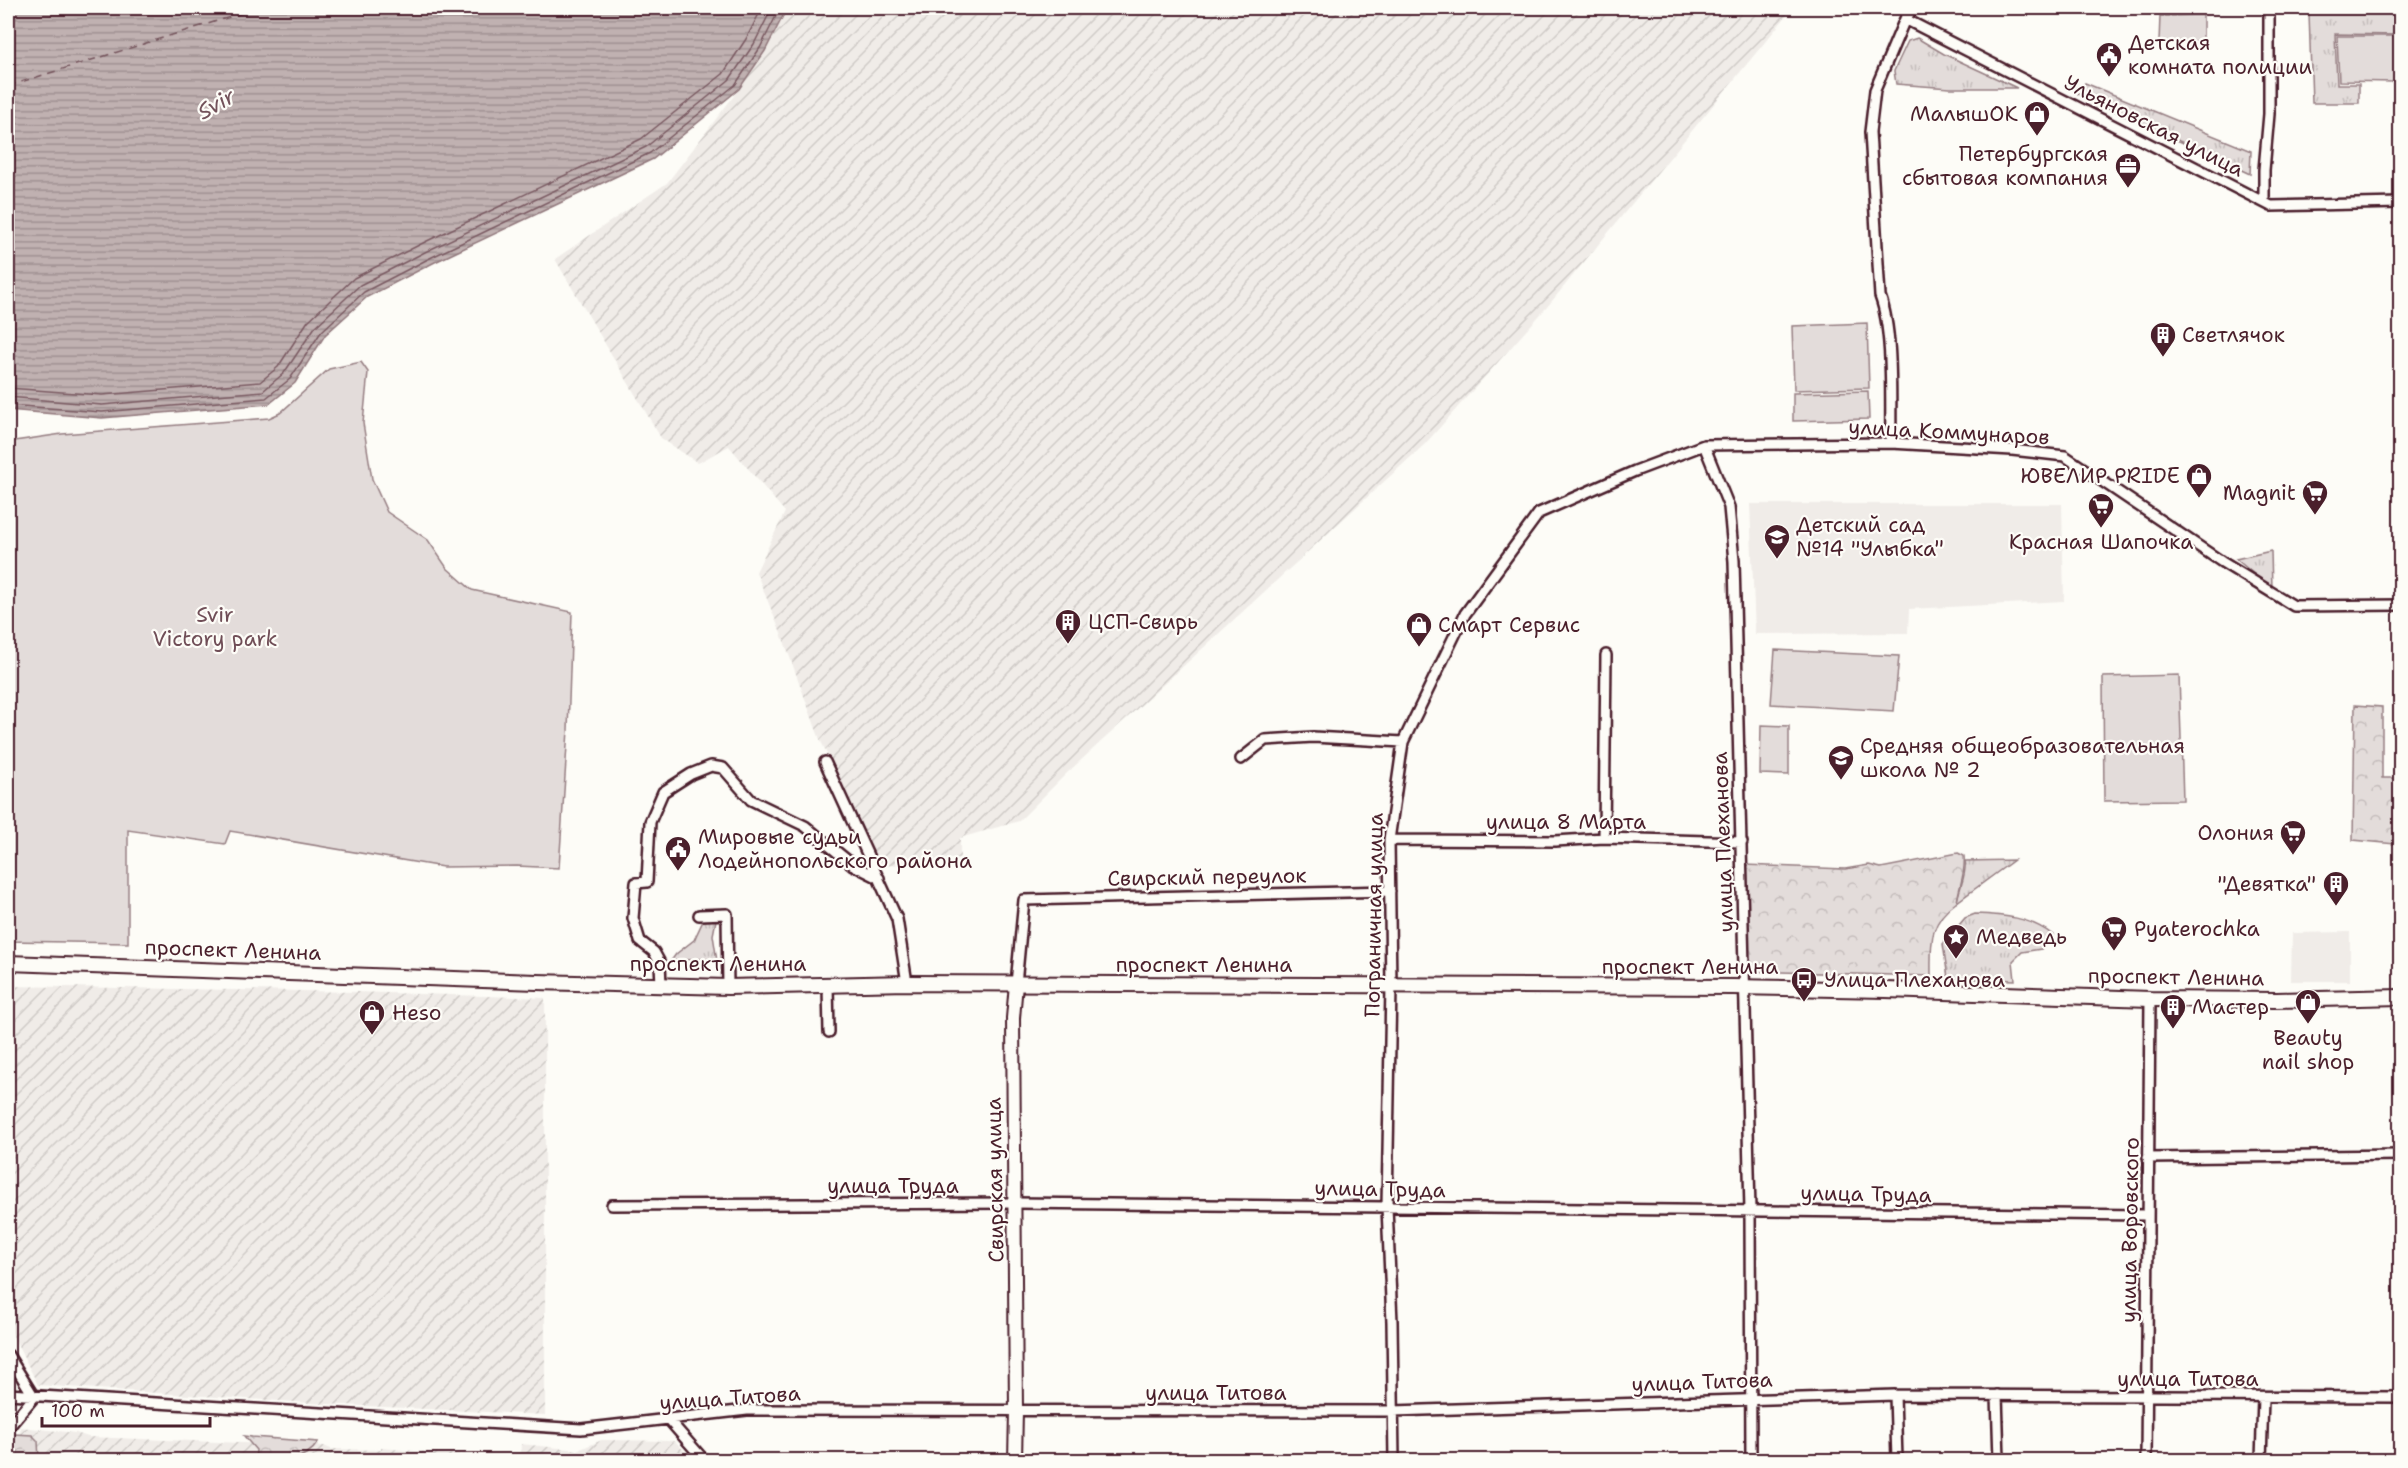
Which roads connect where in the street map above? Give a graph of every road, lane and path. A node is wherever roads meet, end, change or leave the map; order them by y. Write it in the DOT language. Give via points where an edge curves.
graph roads {
  1 [pos="1913,8"];
  2 [pos="2269,8"];
  3 [pos="1905,19"];
  4 [pos="2264,202"];
  5 [pos="2400,203"];
  6 [pos="1891,443"];
  7 [pos="1704,445"];
  8 [pos="1635,471"];
  9 [pos="2400,605"];
  10 [pos="1606,655"];
  11 [pos="1403,742"];
  12 [pos="1241,759"];
  13 [pos="825,762"];
  14 [pos="1604,838"];
  15 [pos="1389,840"];
  16 [pos="1742,842"];
  17 [pos="879,878"];
  18 [pos="1390,891"];
  19 [pos="1024,900"];
  20 [pos="699,915"];
  21 [pos="8,963"];
  22 [pos="907,983"];
  23 [pos="1016,984"];
  24 [pos="661,985"];
  25 [pos="828,986"];
  26 [pos="1391,986"];
  27 [pos="728,987"];
  28 [pos="1745,988"];
  29 [pos="2400,997"];
  30 [pos="2150,999"];
  31 [pos="829,1032"];
  32 [pos="2400,1155"];
  33 [pos="2148,1158"];
  34 [pos="1015,1203"];
  35 [pos="612,1205"];
  36 [pos="1387,1207"];
  37 [pos="1750,1211"];
  38 [pos="2147,1215"];
  39 [pos="8,1355"];
  40 [pos="8,1394"];
  41 [pos="1895,1395"];
  42 [pos="1997,1395"];
  43 [pos="34,1397"];
  44 [pos="2400,1397"];
  45 [pos="1752,1398"];
  46 [pos="2146,1398"];
  47 [pos="2264,1398"];
  48 [pos="1393,1411"];
  49 [pos="1016,1412"];
  50 [pos="668,1419"];
  51 [pos="8,1428"];
  52 [pos="704,1461"];
  53 [pos="1015,1461"];
  54 [pos="1394,1461"];
  55 [pos="1751,1461"];
  56 [pos="1897,1461"];
  57 [pos="1999,1461"];
  58 [pos="2146,1461"];
  59 [pos="2261,1461"];
  1 -- 3 [label="street"];
  2 -- 4 [label="street"];
  3 -- 4 [label="street, Ульяновская улица"];
  3 -- 6 [label="street" via="1875,90 1870,132 1880,296 1888,339"];
  4 -- 5 [label="street, Ульяновская улица" via="2271,206"];
  6 -- 7 [label="street, улица Коммунаров"];
  6 -- 9 [label="street, улица Коммунаров" via="2065,456 2294,606"];
  7 -- 8 [label="street, улица Коммунаров"];
  7 -- 16 [label="street, улица Плеханова" via="1730,507"];
  8 -- 11 [label="street, Пограничная улица" via="1539,513 1465,614"];
  10 -- 14 [label="street"];
  11 -- 12 [label="street" via="1313,737 1265,740"];
  11 -- 15 [label="street, Пограничная улица"];
  13 -- 17 [label="street"];
  14 -- 15 [label="street, улица 8 Марта"];
  14 -- 16 [label="street, улица 8 Марта"];
  15 -- 18 [label="street, Пограничная улица"];
  16 -- 28 [label="street, улица Плеханова"];
  17 -- 22 [label="street" via="897,921"];
  17 -- 24 [label="street" via="853,865 805,826 751,800 723,768 711,766 691,774 663,792 650,822 647,882 636,883 633,918 640,942 654,952 660,963"];
  18 -- 19 [label="street, Свирский переулок"];
  18 -- 26 [label="street, Пограничная улица"];
  19 -- 23 [label="street, Свирская улица"];
  20 -- 27 [label="street" via="727,914"];
  21 -- 24 [label="main road, проспект Ленина"];
  22 -- 23 [label="main road, проспект Ленина"];
  22 -- 25 [label="main road, проспект Ленина"];
  23 -- 26 [label="main road, проспект Ленина"];
  23 -- 34 [label="street, Свирская улица" via="1012,1018"];
  24 -- 27 [label="main road, проспект Ленина"];
  25 -- 27 [label="main road, проспект Ленина"];
  25 -- 31 [label="street"];
  26 -- 28 [label="main road, проспект Ленина"];
  26 -- 36 [label="street, Пограничная улица"];
  28 -- 30 [label="main road, проспект Ленина"];
  28 -- 37 [label="street, улица Плеханова"];
  29 -- 30 [label="main road, проспект Ленина"];
  30 -- 33 [label="street, улица Воровского"];
  32 -- 33 [label="street"];
  33 -- 38 [label="street, улица Воровского"];
  34 -- 35 [label="street, улица Труда"];
  34 -- 36 [label="street, улица Труда"];
  34 -- 49 [label="street, Свирская улица"];
  36 -- 37 [label="street, улица Труда"];
  36 -- 48 [label="street, Пограничная улица"];
  37 -- 38 [label="street, улица Труда"];
  37 -- 45 [label="street, улица Плеханова"];
  38 -- 46 [label="street, улица Воровского"];
  39 -- 43 [label="street"];
  40 -- 43 [label="street, улица Титова"];
  41 -- 42 [label="street, улица Титова"];
  41 -- 45 [label="street, улица Титова"];
  41 -- 56 [label="street"];
  42 -- 46 [label="street, улица Титова"];
  42 -- 57 [label="street"];
  43 -- 50 [label="street, улица Титова" via="581,1429"];
  43 -- 51 [label="street"];
  44 -- 47 [label="street, улица Титова"];
  45 -- 48 [label="street, улица Титова"];
  45 -- 55 [label="street, улица Плеханова"];
  46 -- 47 [label="street, улица Титова"];
  46 -- 58 [label="street, улица Воровского"];
  47 -- 59 [label="street"];
  48 -- 49 [label="street, улица Титова"];
  48 -- 54 [label="street, Пограничная улица"];
  49 -- 50 [label="street, улица Титова" via="747,1410"];
  49 -- 53 [label="street, Свирская улица"];
  50 -- 52 [label="street"];
}
